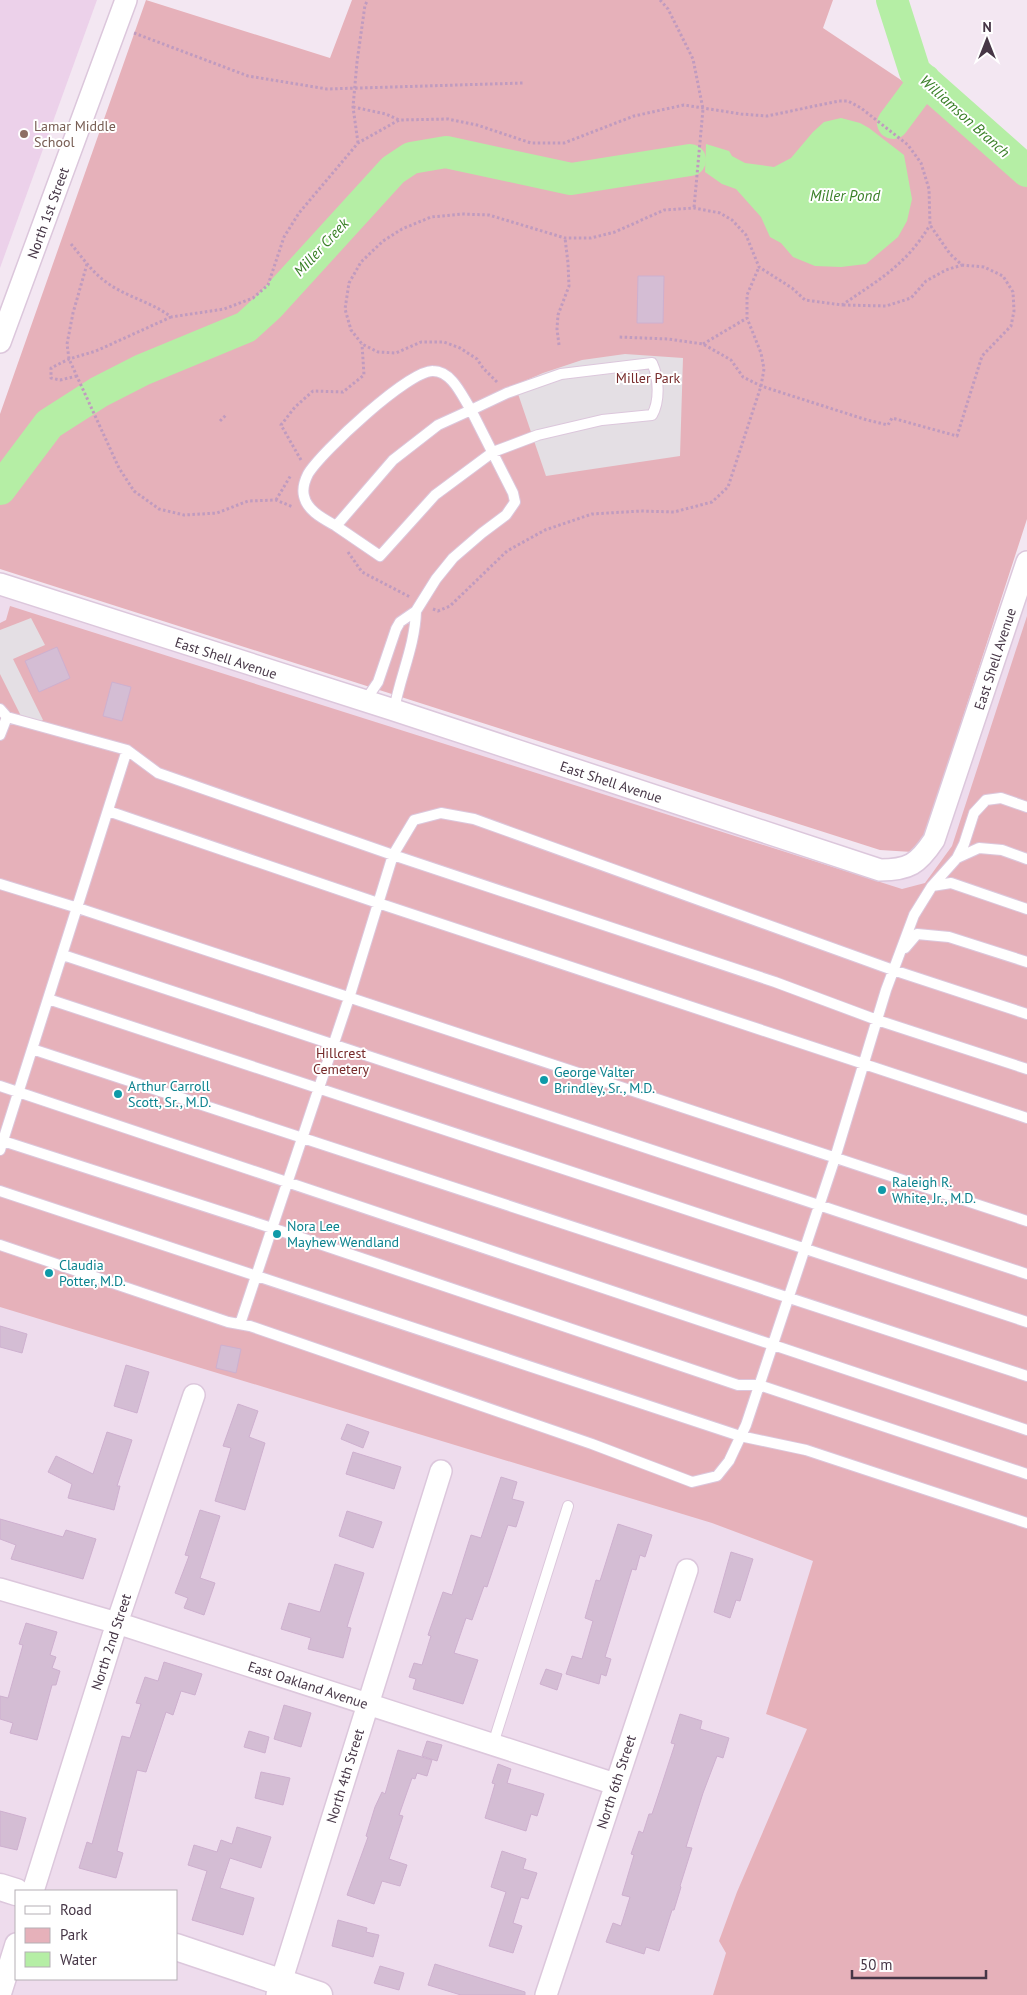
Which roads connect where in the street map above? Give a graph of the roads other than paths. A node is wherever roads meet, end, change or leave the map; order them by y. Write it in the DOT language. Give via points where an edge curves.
graph roads {
  1 [pos="126,0"];
  2 [pos="0,342"];
  3 [pos="471,410"];
  4 [pos="493,452"];
  5 [pos="336,526"];
  6 [pos="1027,562"];
  7 [pos="0,584"];
  8 [pos="418,607"];
  9 [pos="365,702"];
  10 [pos="394,710"];
  11 [pos="3,713"];
  12 [pos="0,734"];
  13 [pos="126,750"];
  14 [pos="1027,807"];
  15 [pos="108,811"];
  16 [pos="393,855"];
  17 [pos="957,858"];
  18 [pos="1027,859"];
  19 [pos="0,884"];
  20 [pos="932,886"];
  21 [pos="378,903"];
  22 [pos="78,908"];
  23 [pos="1027,909"];
  24 [pos="899,954"];
  25 [pos="63,955"];
  26 [pos="1027,962"];
  27 [pos="893,970"];
  28 [pos="349,998"];
  29 [pos="48,999"];
  30 [pos="1027,1014"];
  31 [pos="877,1020"];
  32 [pos="333,1044"];
  33 [pos="32,1048"];
  34 [pos="864,1063"];
  35 [pos="1027,1069"];
  36 [pos="0,1086"];
  37 [pos="319,1088"];
  38 [pos="19,1092"];
  39 [pos="1027,1118"];
  40 [pos="302,1137"];
  41 [pos="2,1145"];
  42 [pos="835,1158"];
  43 [pos="288,1182"];
  44 [pos="0,1191"];
  45 [pos="819,1205"];
  46 [pos="1027,1222"];
  47 [pos="272,1228"];
  48 [pos="0,1245"];
  49 [pos="804,1249"];
  50 [pos="1027,1274"];
  51 [pos="257,1275"];
  52 [pos="788,1298"];
  53 [pos="1027,1322"];
  54 [pos="240,1324"];
  55 [pos="772,1345"];
  56 [pos="1027,1376"];
  57 [pos="759,1385"];
  58 [pos="194,1395"];
  59 [pos="1027,1430"];
  60 [pos="740,1436"];
  61 [pos="441,1471"];
  62 [pos="1027,1474"];
  63 [pos="568,1506"];
  64 [pos="1027,1523"];
  65 [pos="687,1570"];
  66 [pos="0,1589"];
  67 [pos="117,1624"];
  68 [pos="367,1703"];
  69 [pos="493,1744"];
  70 [pos="614,1784"];
  71 [pos="0,1887"];
  72 [pos="33,1890"];
  73 [pos="15,1892"];
  74 [pos="15,1947"];
  75 [pos="178,1948"];
  76 [pos="279,1989"];
  77 [pos="0,1995"];
  78 [pos="319,1995"];
  79 [pos="546,1995"];
  1 -- 2 [label="street, North 1st Street"];
  3 -- 4 [label="lane"];
  3 -- 4 [label="lane" via="507,392 561,374 652,363 657,374 656,408 652,415 602,420 538,434"];
  3 -- 5 [label="lane" via="438,425 393,460"];
  3 -- 5 [label="lane" via="453,381 434,370 410,379 371,409 309,473 304,485 309,508"];
  4 -- 5 [label="lane" via="435,495 380,556"];
  4 -- 8 [label="lane" via="515,502 506,515 453,558"];
  6 -- 10 [label="street, East Shell Avenue" via="934,840 922,858 900,870 880,870"];
  7 -- 9 [label="street, East Shell Avenue"];
  8 -- 9 [label="lane" via="396,629 378,682"];
  8 -- 10 [label="lane" via="411,651 398,687"];
  9 -- 10 [label="street, East Shell Avenue"];
  11 -- 12 [label="lane"];
  11 -- 13 [label="lane"];
  13 -- 15 [label="lane"];
  13 -- 16 [label="lane" via="158,773"];
  14 -- 17 [label="lane" via="1001,798 986,800 974,814"];
  15 -- 21 [label="lane"];
  15 -- 22 [label="lane"];
  16 -- 21 [label="lane"];
  16 -- 27 [label="lane" via="414,820 441,813 474,819"];
  16 -- 31 [label="lane" via="775,982"];
  17 -- 18 [label="lane" via="979,848 1002,850"];
  17 -- 20 [label="lane"];
  19 -- 22 [label="lane"];
  20 -- 23 [label="lane" via="951,883"];
  20 -- 24 [label="lane" via="914,915"];
  21 -- 28 [label="lane"];
  21 -- 34 [label="lane"];
  22 -- 25 [label="lane"];
  22 -- 28 [label="lane"];
  24 -- 26 [label="lane" via="917,934 949,936"];
  24 -- 27 [label="lane"];
  25 -- 29 [label="lane"];
  25 -- 32 [label="lane"];
  27 -- 30 [label="lane"];
  27 -- 31 [label="lane"];
  28 -- 32 [label="lane"];
  28 -- 42 [label="lane"];
  29 -- 33 [label="lane"];
  29 -- 37 [label="lane"];
  31 -- 34 [label="lane"];
  31 -- 35 [label="lane"];
  32 -- 37 [label="lane"];
  32 -- 45 [label="lane"];
  33 -- 38 [label="lane"];
  33 -- 40 [label="lane"];
  34 -- 39 [label="lane"];
  34 -- 42 [label="lane"];
  36 -- 38 [label="lane"];
  37 -- 40 [label="lane"];
  37 -- 49 [label="lane"];
  38 -- 41 [label="lane"];
  38 -- 43 [label="lane"];
  40 -- 43 [label="lane"];
  40 -- 52 [label="lane"];
  41 -- 47 [label="lane"];
  42 -- 45 [label="lane"];
  42 -- 46 [label="lane"];
  43 -- 47 [label="lane"];
  43 -- 55 [label="lane"];
  44 -- 51 [label="lane"];
  45 -- 49 [label="lane"];
  45 -- 50 [label="lane"];
  47 -- 51 [label="lane"];
  47 -- 57 [label="lane" via="738,1385"];
  48 -- 54 [label="lane"];
  49 -- 52 [label="lane"];
  49 -- 53 [label="lane"];
  51 -- 54 [label="lane"];
  51 -- 60 [label="lane"];
  52 -- 55 [label="lane"];
  52 -- 56 [label="lane"];
  54 -- 60 [label="lane" via="592,1444 692,1482 717,1476"];
  55 -- 57 [label="lane"];
  55 -- 59 [label="lane"];
  57 -- 60 [label="lane"];
  57 -- 62 [label="lane"];
  58 -- 67 [label="street, North 2nd Street"];
  60 -- 64 [label="lane" via="806,1450"];
  61 -- 68 [label="street, North 4th Street"];
  63 -- 69 [label="lane"];
  65 -- 70 [label="street, North 6th Street"];
  66 -- 67 [label="street, East Oakland Avenue"];
  67 -- 68 [label="street, East Oakland Avenue"];
  67 -- 72 [label="street, North 2nd Street"];
  68 -- 69 [label="street, East Oakland Avenue"];
  68 -- 76 [label="street, North 4th Street"];
  69 -- 70 [label="street, East Oakland Avenue"];
  70 -- 79 [label="street, North 6th Street"];
  71 -- 73 [label="street"];
  74 -- 77 [label="street"];
  75 -- 76 [label="street"];
  76 -- 78 [label="street"];
}
